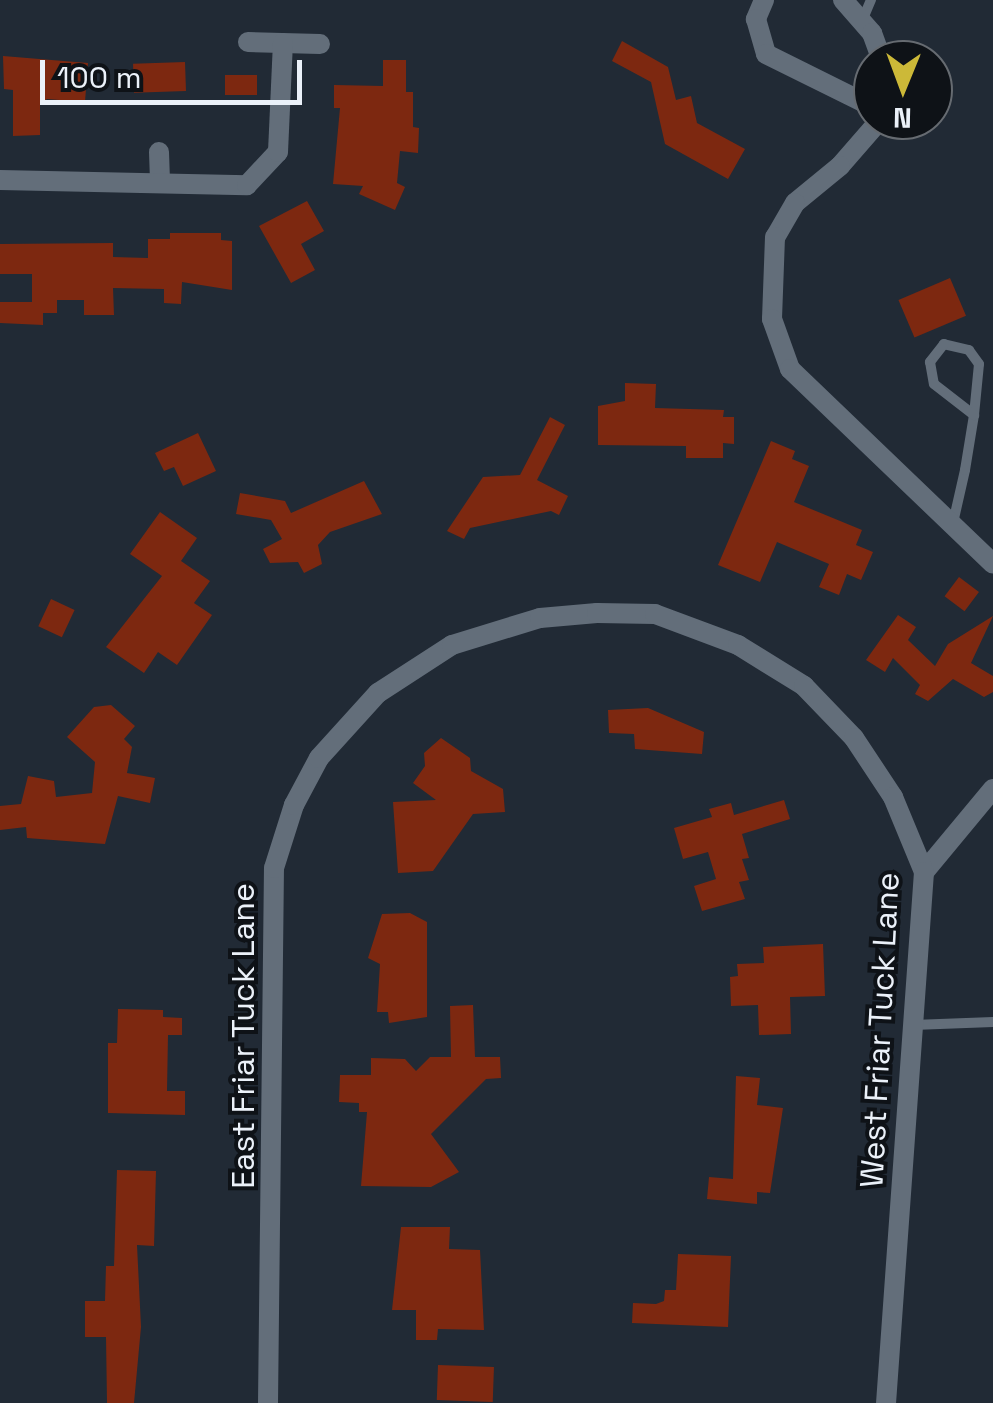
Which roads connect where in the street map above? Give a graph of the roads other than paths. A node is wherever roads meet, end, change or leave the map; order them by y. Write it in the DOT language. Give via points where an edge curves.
graph roads {
  1 [pos="764,0"];
  2 [pos="843,0"];
  3 [pos="871,0"];
  4 [pos="862,22"];
  5 [pos="871,40"];
  6 [pos="248,42"];
  7 [pos="283,43"];
  8 [pos="320,44"];
  9 [pos="853,97"];
  10 [pos="863,140"];
  11 [pos="160,152"];
  12 [pos="0,180"];
  13 [pos="160,182"];
  14 [pos="974,415"];
  15 [pos="952,529"];
  16 [pos="993,564"];
  17 [pos="475,638"];
  18 [pos="993,789"];
  19 [pos="924,872"];
  20 [pos="993,1022"];
  21 [pos="913,1025"];
  22 [pos="268,1403"];
  23 [pos="886,1403"];
  1 -- 9 [label="street" via="756,18 766,54"];
  2 -- 4 [label="street"];
  3 -- 4 [label="lane"];
  4 -- 5 [label="street"];
  6 -- 7 [label="street"];
  7 -- 8 [label="street"];
  7 -- 13 [label="street" via="284,127 265,173 246,185"];
  10 -- 15 [label="street" via="794,203 776,237 772,320 790,369"];
  11 -- 13 [label="street"];
  12 -- 13 [label="street"];
  14 -- 14 [label="lane" via="980,364 969,350 944,344 930,362 934,384"];
  14 -- 15 [label="lane"];
  15 -- 16 [label="street"];
  17 -- 19 [label="street, West Friar Tuck Lane" via="540,618 656,614 738,645 804,686 854,738 893,797"];
  17 -- 22 [label="street, East Friar Tuck Lane" via="452,645 378,693 319,758 274,868"];
  18 -- 19 [label="street"];
  19 -- 21 [label="street, West Friar Tuck Lane"];
  20 -- 21 [label="lane"];
  21 -- 23 [label="street, West Friar Tuck Lane"];
}
